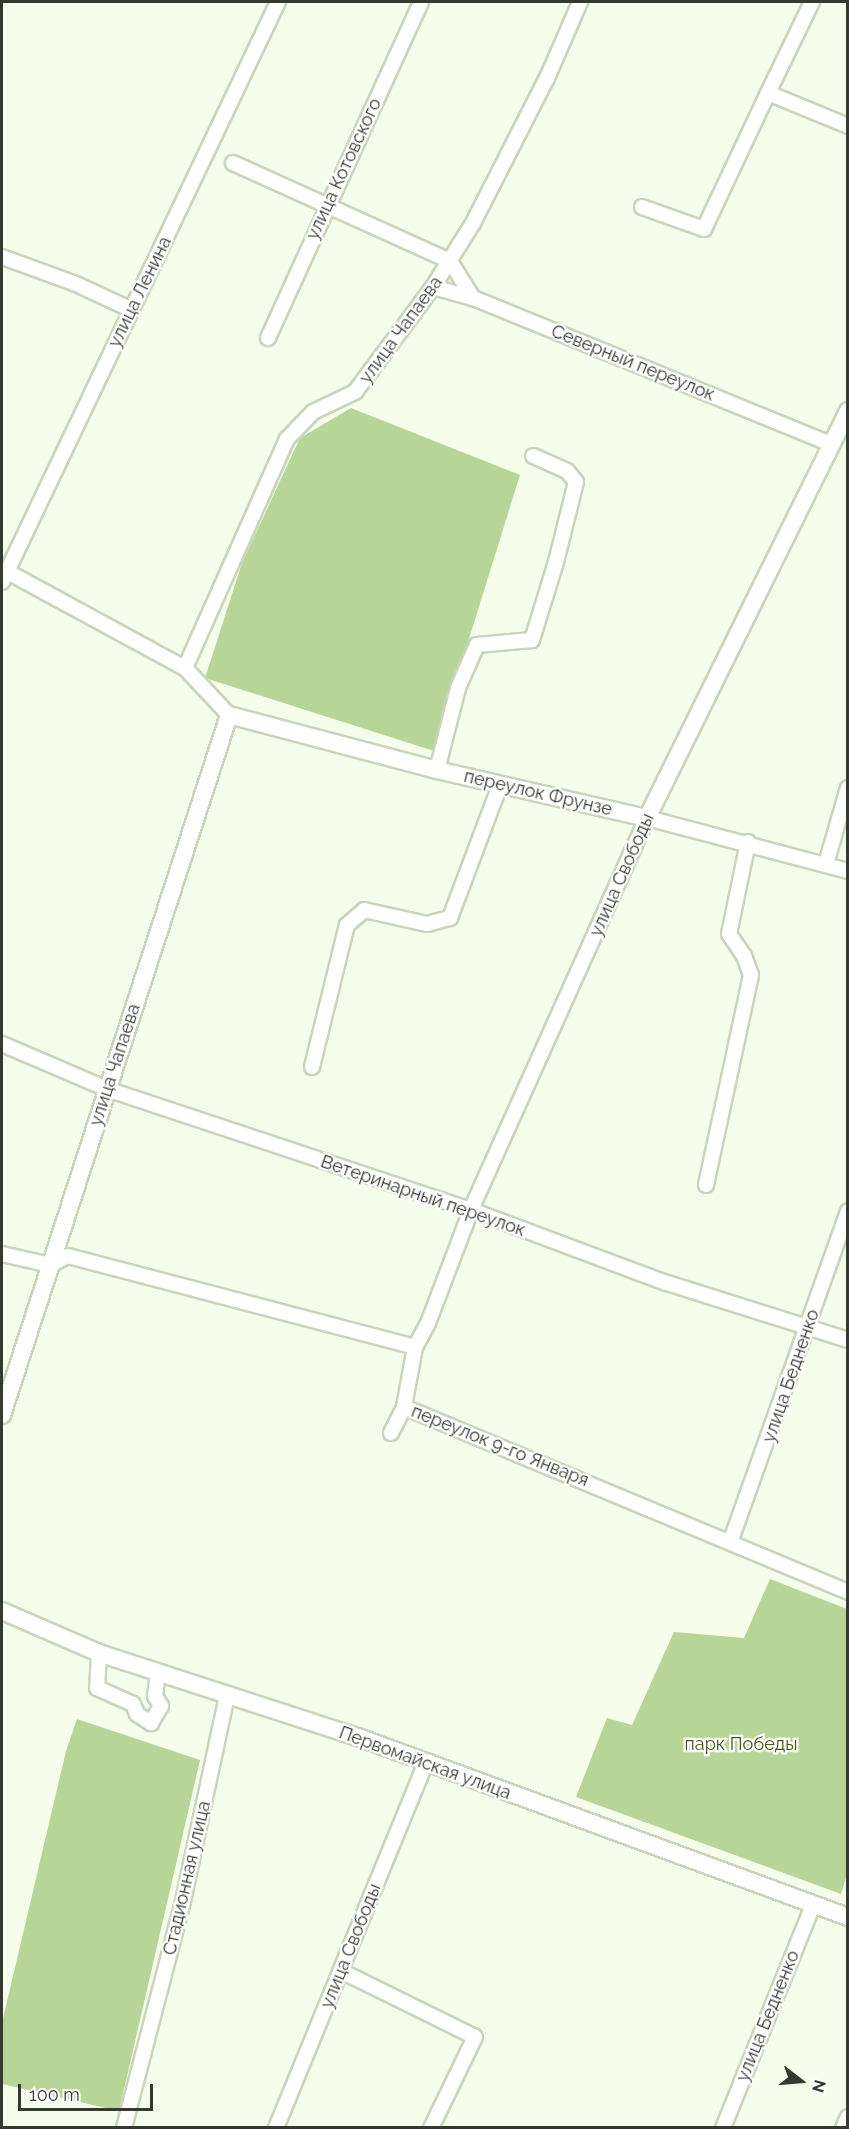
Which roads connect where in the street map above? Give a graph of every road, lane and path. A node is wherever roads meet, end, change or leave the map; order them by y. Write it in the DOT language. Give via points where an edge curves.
graph roads {
  1 [pos="278,2"];
  2 [pos="421,2"];
  3 [pos="580,2"];
  4 [pos="812,2"];
  5 [pos="768,93"];
  6 [pos="848,126"];
  7 [pos="233,163"];
  8 [pos="329,203"];
  9 [pos="642,207"];
  10 [pos="2,257"];
  11 [pos="450,261"];
  12 [pos="433,287"];
  13 [pos="473,298"];
  14 [pos="132,310"];
  15 [pos="268,338"];
  16 [pos="845,422"];
  17 [pos="831,444"];
  18 [pos="533,456"];
  19 [pos="4,576"];
  20 [pos="185,668"];
  21 [pos="229,715"];
  22 [pos="437,770"];
  23 [pos="500,785"];
  24 [pos="848,788"];
  25 [pos="647,818"];
  26 [pos="748,842"];
  27 [pos="826,864"];
  28 [pos="848,871"];
  29 [pos="2,1044"];
  30 [pos="312,1067"];
  31 [pos="107,1089"];
  32 [pos="706,1185"];
  33 [pos="471,1210"];
  34 [pos="848,1211"];
  35 [pos="2,1254"];
  36 [pos="50,1265"];
  37 [pos="807,1330"];
  38 [pos="848,1340"];
  39 [pos="415,1347"];
  40 [pos="404,1407"];
  41 [pos="2,1412"];
  42 [pos="391,1433"];
  43 [pos="731,1540"];
  44 [pos="848,1592"];
  45 [pos="2,1611"];
  46 [pos="99,1653"];
  47 [pos="158,1673"];
  48 [pos="227,1695"];
  49 [pos="425,1764"];
  50 [pos="813,1905"];
  51 [pos="848,1917"];
  52 [pos="341,1971"];
  53 [pos="848,2117"];
  54 [pos="124,2127"];
  55 [pos="276,2127"];
  56 [pos="431,2127"];
  57 [pos="723,2127"];
  58 [pos="843,2127"];
  1 -- 14 [label="street, улица Ленина"];
  2 -- 8 [label="street, улица Котовского"];
  3 -- 11 [label="street, улица Чапаева" via="548,78"];
  4 -- 5 [label="street"];
  5 -- 6 [label="street"];
  5 -- 9 [label="street" via="704,229"];
  7 -- 8 [label="street"];
  8 -- 11 [label="street"];
  8 -- 15 [label="street, улица Котовского"];
  10 -- 14 [label="street"];
  11 -- 12 [label="street, улица Чапаева"];
  11 -- 13 [label="street"];
  12 -- 13 [label="street, Северный переулок"];
  12 -- 20 [label="street, улица Чапаева" via="355,392 313,412 287,439"];
  13 -- 17 [label="street, Северный переулок"];
  14 -- 19 [label="street, улица Ленина"];
  16 -- 17 [label="main road, улица Свободы"];
  17 -- 25 [label="main road, улица Свободы"];
  18 -- 22 [label="street" via="567,471 576,482 556,562 532,640 477,645 458,688"];
  19 -- 20 [label="street"];
  20 -- 21 [label="street"];
  21 -- 22 [label="main road, переулок Фрунзе"];
  21 -- 31 [label="main road, улица Чапаева"];
  22 -- 23 [label="main road, переулок Фрунзе"];
  23 -- 25 [label="main road, переулок Фрунзе"];
  23 -- 30 [label="street" via="450,918 427,924 364,910 347,925"];
  24 -- 27 [label="street"];
  25 -- 26 [label="street, переулок Фрунзе"];
  25 -- 33 [label="street, улица Свободы"];
  26 -- 27 [label="street, переулок Фрунзе"];
  26 -- 32 [label="street" via="729,934 751,975"];
  27 -- 28 [label="street, переулок Фрунзе"];
  29 -- 31 [label="street, Ветеринарный переулок"];
  31 -- 33 [label="street, Ветеринарный переулок"];
  31 -- 36 [label="main road, улица Чапаева"];
  33 -- 37 [label="street, Ветеринарный переулок"];
  33 -- 39 [label="street, улица Свободы"];
  34 -- 37 [label="street, улица Бедненко"];
  35 -- 36 [label="street"];
  36 -- 39 [label="street" via="68,1256"];
  36 -- 41 [label="main road, улица Чапаева"];
  37 -- 38 [label="street, Ветеринарный переулок"];
  37 -- 43 [label="street, улица Бедненко"];
  39 -- 40 [label="street, переулок 9-го Января"];
  40 -- 42 [label="street"];
  40 -- 43 [label="street, переулок 9-го Января"];
  43 -- 44 [label="street, переулок 9-го Января"];
  45 -- 46 [label="main road, Первомайская улица"];
  46 -- 47 [label="main road, Первомайская улица"];
  46 -- 47 [label="street" via="97,1688 133,1704 137,1714 151,1723 161,1706 155,1696"];
  47 -- 48 [label="main road, Первомайская улица"];
  48 -- 49 [label="main road, Первомайская улица" via="358,1737"];
  48 -- 54 [label="street, Стадионная улица" via="183,1901"];
  49 -- 50 [label="main road, Первомайская улица"];
  49 -- 52 [label="street, улица Свободы"];
  50 -- 51 [label="main road, Первомайская улица"];
  50 -- 57 [label="street, улица Бедненко"];
  52 -- 55 [label="street, улица Свободы"];
  52 -- 56 [label="street" via="475,2037"];
  53 -- 58 [label="street"];
}
